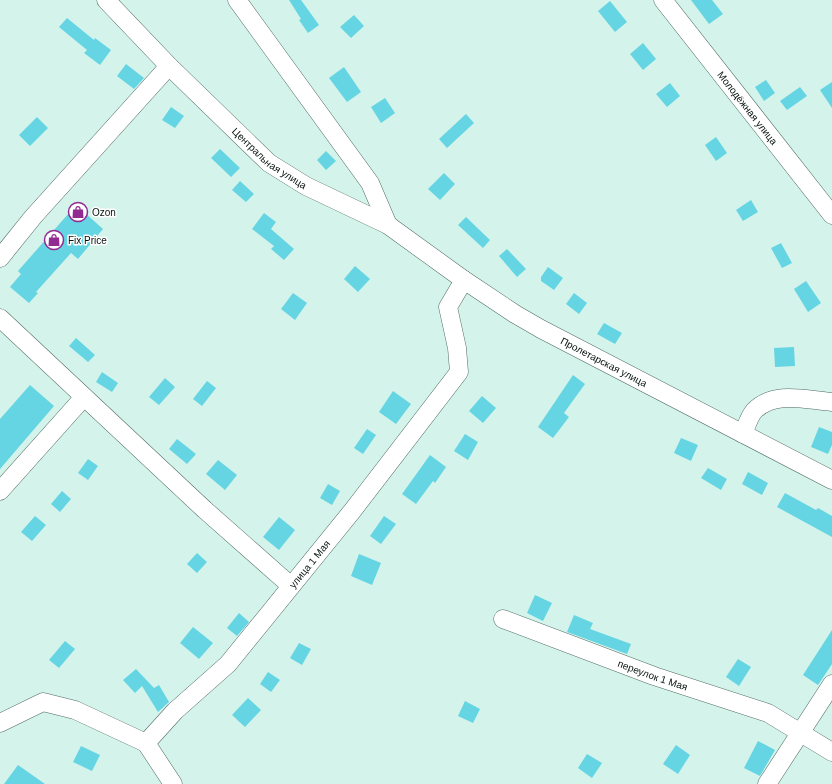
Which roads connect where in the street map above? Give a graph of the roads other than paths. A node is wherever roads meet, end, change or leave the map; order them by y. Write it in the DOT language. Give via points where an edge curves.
graph roads {
  1 [pos="106,0"];
  2 [pos="237,0"];
  3 [pos="663,0"];
  4 [pos="169,66"];
  5 [pos="832,215"];
  6 [pos="388,225"];
  7 [pos="0,258"];
  8 [pos="464,280"];
  9 [pos="0,318"];
  10 [pos="84,397"];
  11 [pos="832,402"];
  12 [pos="743,434"];
  13 [pos="832,480"];
  14 [pos="0,491"];
  15 [pos="291,586"];
  16 [pos="504,619"];
  17 [pos="832,684"];
  18 [pos="0,723"];
  19 [pos="801,733"];
  20 [pos="146,743"];
  21 [pos="832,752"];
  22 [pos="173,784"];
  23 [pos="767,784"];
  1 -- 4 [label="street, Центральная улица"];
  2 -- 6 [label="street" via="370,184"];
  3 -- 5 [label="street, Молодёжная улица"];
  4 -- 6 [label="street, Центральная улица" via="268,163 306,186"];
  4 -- 7 [label="street" via="33,217"];
  6 -- 8 [label="street, Пролетарская улица"];
  8 -- 12 [label="street, Пролетарская улица" via="514,314"];
  8 -- 15 [label="street, улица 1 Мая" via="448,307 457,348 459,372"];
  9 -- 10 [label="street"];
  10 -- 14 [label="street"];
  10 -- 15 [label="street" via="199,505"];
  11 -- 12 [label="street" via="778,397 764,403 753,412"];
  12 -- 13 [label="street, Пролетарская улица"];
  15 -- 20 [label="street, улица 1 Мая" via="228,664 175,711"];
  16 -- 19 [label="street, переулок 1 Мая" via="575,648 768,713"];
  17 -- 19 [label="street" via="822,696"];
  18 -- 20 [label="street" via="43,702 75,710"];
  19 -- 21 [label="street, переулок 1 Мая"];
  19 -- 23 [label="street"];
  20 -- 22 [label="street"];
}
